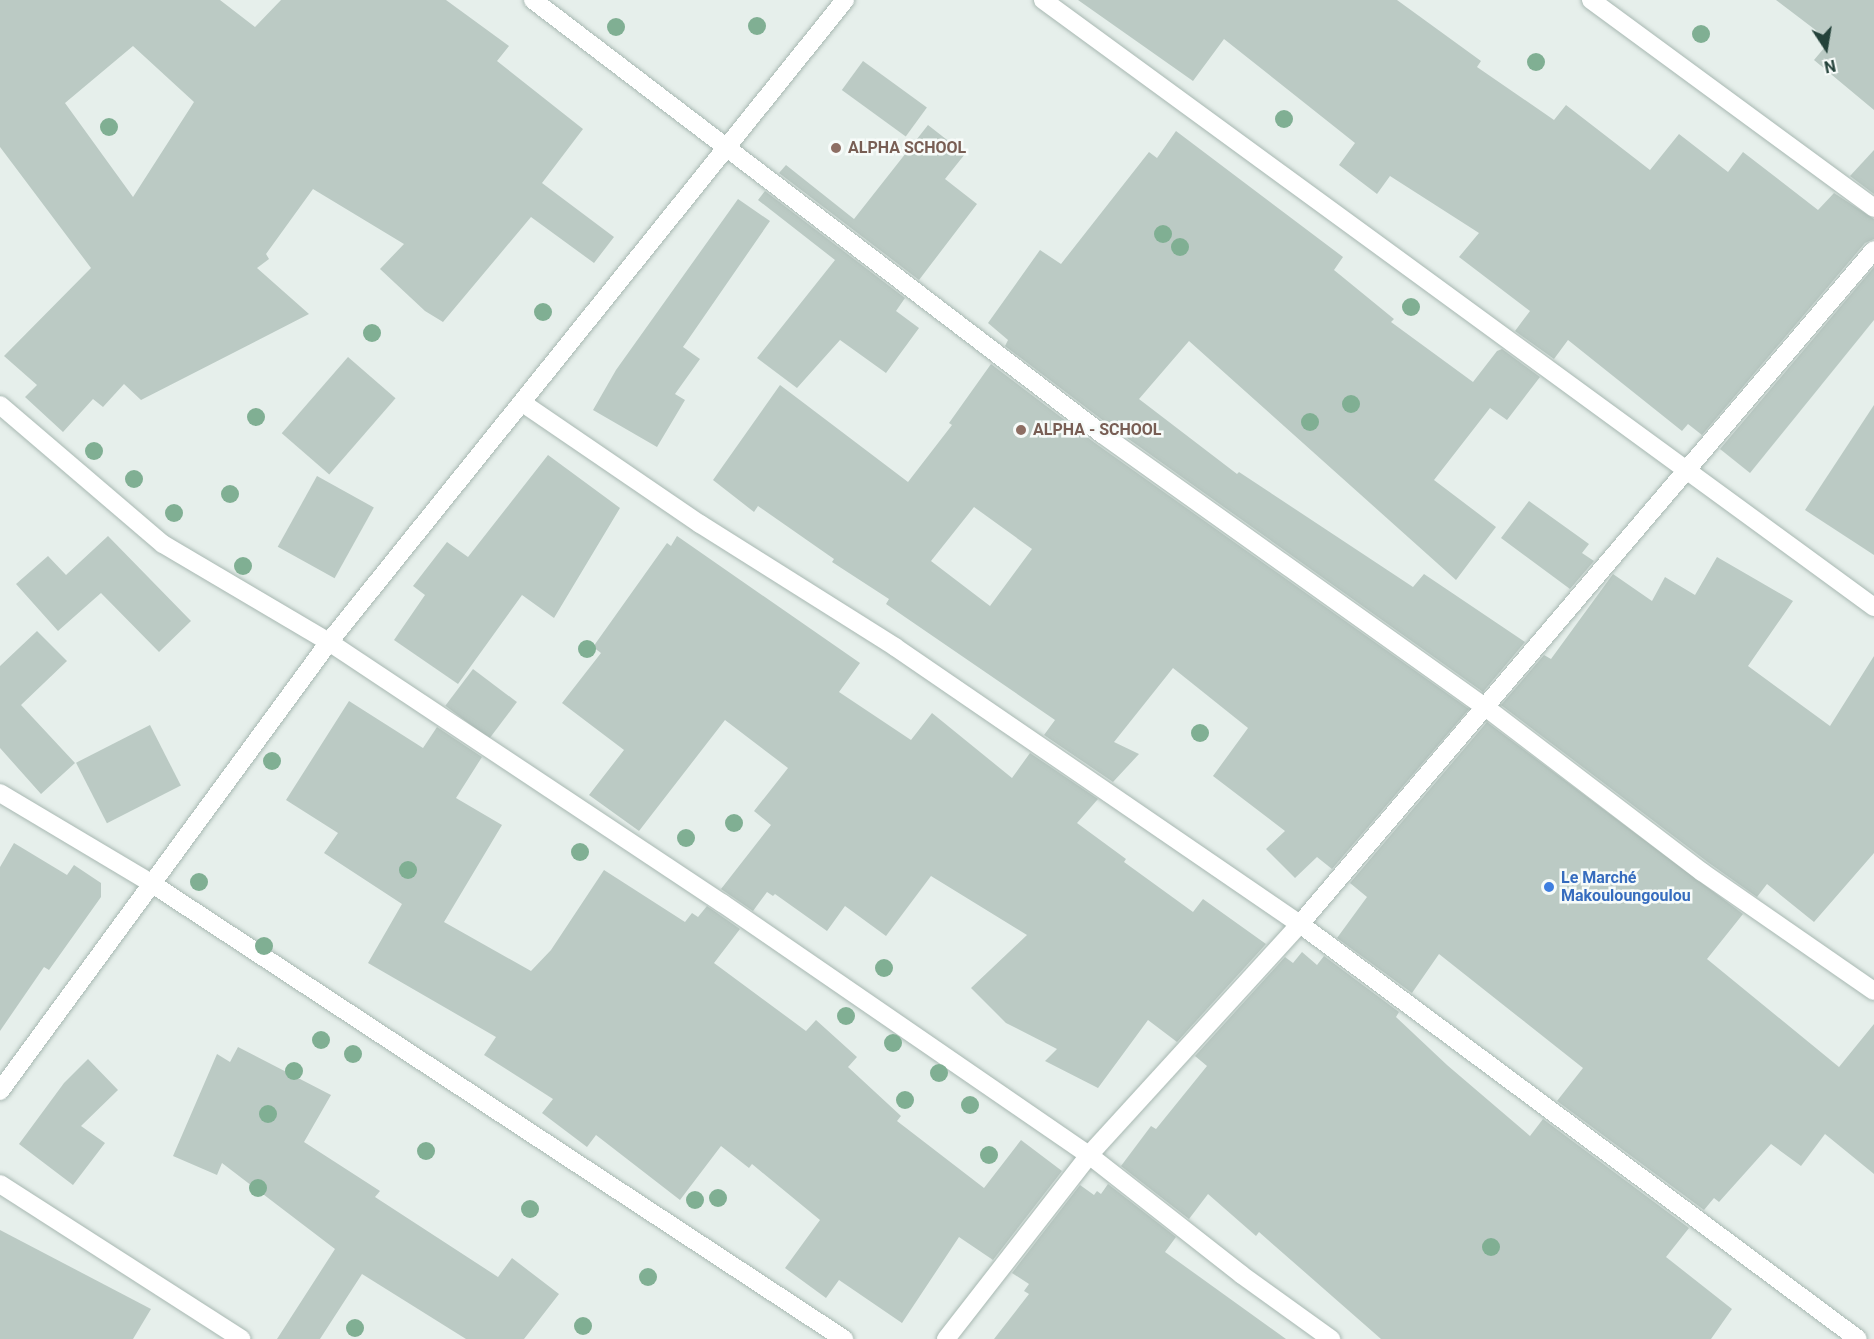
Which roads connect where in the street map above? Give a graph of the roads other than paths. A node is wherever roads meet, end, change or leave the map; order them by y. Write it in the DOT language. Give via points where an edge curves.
graph roads {
  1 [pos="533,0"];
  2 [pos="845,0"];
  3 [pos="1042,0"];
  4 [pos="1591,0"];
  5 [pos="725,150"];
  6 [pos="1874,208"];
  7 [pos="1874,250"];
  8 [pos="524,404"];
  9 [pos="0,405"];
  10 [pos="1687,472"];
  11 [pos="1874,607"];
  12 [pos="329,642"];
  13 [pos="1484,706"];
  14 [pos="0,793"];
  15 [pos="151,883"];
  16 [pos="1300,924"];
  17 [pos="1874,991"];
  18 [pos="0,1091"];
  19 [pos="1089,1155"];
  20 [pos="0,1184"];
  21 [pos="241,1339"];
  22 [pos="844,1339"];
  23 [pos="945,1339"];
  24 [pos="1331,1339"];
  25 [pos="1858,1339"];
  1 -- 5 [label="street"];
  2 -- 5 [label="street"];
  3 -- 10 [label="street"];
  4 -- 6 [label="street"];
  5 -- 8 [label="street"];
  5 -- 13 [label="street" via="1102,434"];
  7 -- 10 [label="street"];
  8 -- 12 [label="street"];
  8 -- 16 [label="street" via="700,524 895,647"];
  9 -- 12 [label="street" via="163,544"];
  10 -- 11 [label="street"];
  10 -- 13 [label="street"];
  12 -- 15 [label="street"];
  12 -- 19 [label="street"];
  13 -- 16 [label="street"];
  13 -- 17 [label="street" via="1702,872"];
  14 -- 15 [label="street"];
  15 -- 18 [label="street"];
  15 -- 22 [label="street"];
  16 -- 19 [label="street"];
  16 -- 25 [label="street"];
  19 -- 23 [label="street"];
  19 -- 24 [label="street"];
  20 -- 21 [label="street"];
}
